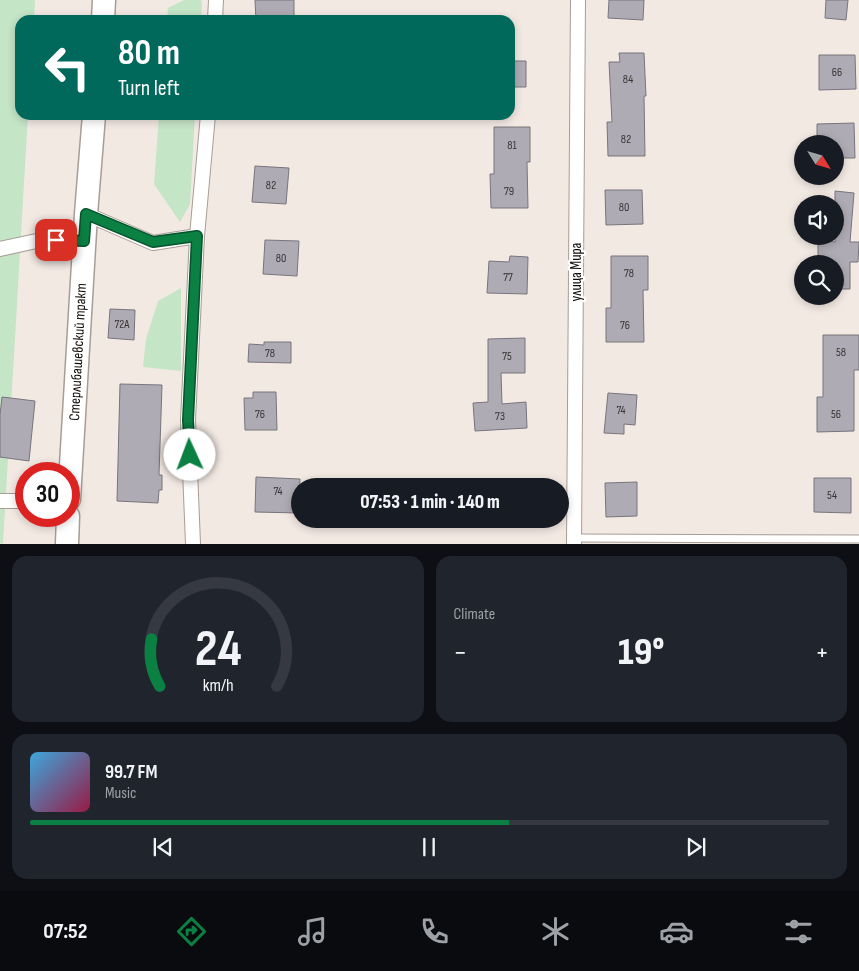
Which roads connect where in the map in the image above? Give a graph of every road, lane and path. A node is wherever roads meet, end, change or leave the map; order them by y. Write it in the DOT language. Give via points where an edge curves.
graph roads {
  1 [pos="104,0"];
  2 [pos="216,0"];
  3 [pos="578,0"];
  4 [pos="102,15"];
  5 [pos="215,15"];
  6 [pos="94,120"];
  7 [pos="208,120"];
  8 [pos="86,214"];
  9 [pos="197,236"];
  10 [pos="84,241"];
  11 [pos="0,249"];
  12 [pos="71,462"];
  13 [pos="0,501"];
  14 [pos="15,501"];
  15 [pos="68,527"];
  16 [pos="859,539"];
  17 [pos="574,541"];
  18 [pos="67,544"];
  19 [pos="193,544"];
  1 -- 4 [label="main road"];
  2 -- 5 [label="street"];
  3 -- 17 [label="street, улица Мира"];
  6 -- 8 [label="main road, Стерлибашевский тракт"];
  7 -- 9 [label="street"];
  8 -- 9 [label="street" via="153,242"];
  8 -- 10 [label="main road, Стерлибашевский тракт"];
  9 -- 19 [label="street" via="188,420"];
  10 -- 11 [label="street" via="41,240"];
  10 -- 12 [label="main road, Стерлибашевский тракт"];
  13 -- 14 [label="street"];
  15 -- 18 [label="main road"];
  16 -- 17 [label="lane"];
}
